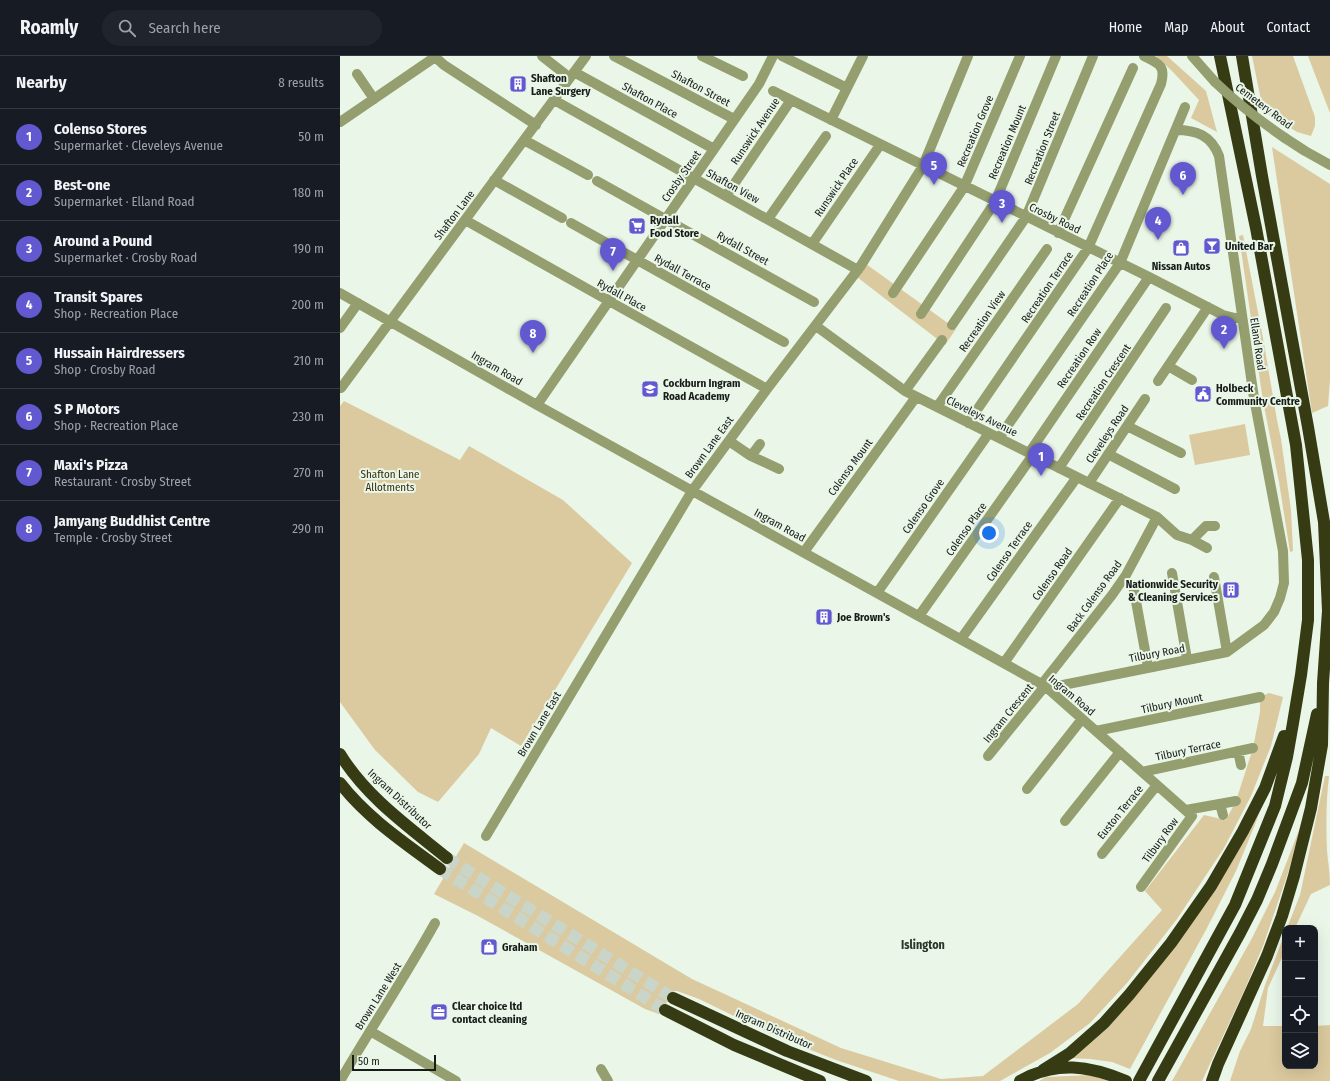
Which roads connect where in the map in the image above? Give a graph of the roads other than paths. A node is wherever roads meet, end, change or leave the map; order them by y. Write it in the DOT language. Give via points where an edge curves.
graph roads {
  1 [pos="542,56"];
  2 [pos="586,56"];
  3 [pos="614,56"];
  4 [pos="702,56"];
  5 [pos="773,56"];
  6 [pos="782,56"];
  7 [pos="862,56"];
  8 [pos="968,56"];
  9 [pos="1020,56"];
  10 [pos="1056,56"];
  11 [pos="1093,56"];
  12 [pos="1144,56"];
  13 [pos="1192,56"];
  14 [pos="1220,56"];
  15 [pos="1242,56"];
  16 [pos="434,57"];
  17 [pos="1133,68"];
  18 [pos="356,74"];
  19 [pos="572,75"];
  20 [pos="743,76"];
  21 [pos="847,88"];
  22 [pos="773,91"];
  23 [pos="374,99"];
  24 [pos="554,100"];
  25 [pos="791,100"];
  26 [pos="1185,107"];
  27 [pos="734,119"];
  28 [pos="831,120"];
  29 [pos="340,122"];
  30 [pos="536,124"];
  31 [pos="1176,130"];
  32 [pos="826,136"];
  33 [pos="524,140"];
  34 [pos="880,145"];
  35 [pos="714,149"];
  36 [pos="1330,165"];
  37 [pos="923,166"];
  38 [pos="694,178"];
  39 [pos="494,180"];
  40 [pos="964,186"];
  41 [pos="726,196"];
  42 [pos="995,202"];
  43 [pos="1026,217"];
  44 [pos="562,218"];
  45 [pos="666,218"];
  46 [pos="465,220"];
  47 [pos="768,220"];
  48 [pos="571,223"];
  49 [pos="1058,233"];
  50 [pos="812,244"];
  51 [pos="1088,248"];
  52 [pos="1047,249"];
  53 [pos="638,260"];
  54 [pos="1120,263"];
  55 [pos="858,270"];
  56 [pos="1149,277"];
  57 [pos="340,293"];
  58 [pos="894,293"];
  59 [pos="609,301"];
  60 [pos="814,302"];
  61 [pos="358,303"];
  62 [pos="1208,307"];
  63 [pos="1166,308"];
  64 [pos="921,314"];
  65 [pos="1242,318"];
  66 [pos="390,321"];
  67 [pos="952,325"];
  68 [pos="816,326"];
  69 [pos="340,328"];
  70 [pos="942,340"];
  71 [pos="784,342"];
  72 [pos="1168,366"];
  73 [pos="1192,380"];
  74 [pos="1158,381"];
  75 [pos="341,388"];
  76 [pos="767,389"];
  77 [pos="905,392"];
  78 [pos="916,397"];
  79 [pos="1145,399"];
  80 [pos="537,405"];
  81 [pos="937,407"];
  82 [pos="968,423"];
  83 [pos="1127,426"];
  84 [pos="990,433"];
  85 [pos="1000,438"];
  86 [pos="729,441"];
  87 [pos="760,444"];
  88 [pos="1181,453"];
  89 [pos="1031,454"];
  90 [pos="1108,454"];
  91 [pos="751,456"];
  92 [pos="1059,468"];
  93 [pos="778,469"];
  94 [pos="1077,477"];
  95 [pos="1088,483"];
  96 [pos="1175,489"];
  97 [pos="692,491"];
  98 [pos="1120,498"];
  99 [pos="1157,517"];
  100 [pos="1215,526"];
  101 [pos="1192,540"];
  102 [pos="1207,548"];
  103 [pos="804,552"];
  104 [pos="1172,573"];
  105 [pos="1214,577"];
  106 [pos="1133,585"];
  107 [pos="877,593"];
  108 [pos="919,616"];
  109 [pos="1264,625"];
  110 [pos="961,639"];
  111 [pos="1227,652"];
  112 [pos="1187,659"];
  113 [pos="1004,663"];
  114 [pos="1148,667"];
  115 [pos="1301,675"];
  116 [pos="1323,683"];
  117 [pos="1045,686"];
  118 [pos="1255,709"];
  119 [pos="1082,719"];
  120 [pos="1096,731"];
  121 [pos="1253,748"];
  122 [pos="1238,751"];
  123 [pos="1120,752"];
  124 [pos="340,754"];
  125 [pos="988,756"];
  126 [pos="1241,765"];
  127 [pos="1142,772"];
  128 [pos="340,783"];
  129 [pos="1157,785"];
  130 [pos="1027,789"];
  131 [pos="1236,801"];
  132 [pos="1220,804"];
  133 [pos="1186,810"];
  134 [pos="1223,815"];
  135 [pos="1065,821"];
  136 [pos="486,836"];
  137 [pos="1102,854"];
  138 [pos="447,858"];
  139 [pos="440,869"];
  140 [pos="1141,887"];
  141 [pos="435,923"];
  142 [pos="673,998"];
  143 [pos="665,1010"];
  144 [pos="370,1031"];
  145 [pos="601,1069"];
  146 [pos="1043,1070"];
  147 [pos="340,1081"];
  148 [pos="454,1081"];
  149 [pos="608,1081"];
  150 [pos="820,1081"];
  151 [pos="866,1081"];
  152 [pos="1020,1081"];
  153 [pos="1126,1081"];
  154 [pos="1139,1081"];
  155 [pos="1158,1081"];
  156 [pos="1212,1081"];
  1 -- 19 [label="street, Shafton Place"];
  2 -- 19 [label="street, Shafton Lane"];
  3 -- 27 [label="street, Shafton Street"];
  4 -- 20 [label="street"];
  5 -- 27 [label="street, Crosby Street" via="759,84"];
  6 -- 21 [label="street"];
  7 -- 21 [label="street"];
  8 -- 37 [label="street, Brown Lane East"];
  9 -- 40 [label="street, Recreation Grove"];
  10 -- 42 [label="street, Recreation Mount"];
  11 -- 43 [label="street, Recreation Street"];
  12 -- 51 [label="street, Recreation Terrace" via="1162,68 1164,74"];
  13 -- 36 [label="street, Cemetery Road, bridge" via="1228,95 1253,116 1305,152"];
  14 -- 115 [label="highway" via="1256,228 1296,445 1308,560 1308,620"];
  15 -- 116 [label="highway" via="1324,522 1328,611"];
  16 -- 23 [label="street"];
  16 -- 30 [label="street"];
  17 -- 49 [label="street"];
  18 -- 23 [label="street"];
  19 -- 24 [label="street, Shafton Lane"];
  19 -- 35 [label="street, Shafton Place"];
  21 -- 28 [label="street"];
  22 -- 25 [label="street, Crosby Road"];
  23 -- 29 [label="street"];
  24 -- 30 [label="street, Shafton Lane"];
  24 -- 38 [label="street, Shafton View"];
  25 -- 28 [label="street, Crosby Road"];
  25 -- 41 [label="street, Runswick Avenue"];
  26 -- 31 [label="street, Recreation Place"];
  27 -- 35 [label="street, Crosby Street"];
  28 -- 34 [label="street, Crosby Road"];
  30 -- 33 [label="street, Shafton Lane"];
  31 -- 54 [label="street, Recreation Place"];
  31 -- 65 [label="street, Elland Road" via="1200,134 1212,143 1219,156"];
  32 -- 47 [label="street"];
  33 -- 39 [label="street, Shafton Lane"];
  33 -- 45 [label="street, Rydall Street"];
  34 -- 37 [label="street, Crosby Road"];
  34 -- 50 [label="street, Runswick Place"];
  35 -- 38 [label="street, Crosby Street"];
  37 -- 40 [label="street, Crosby Road"];
  37 -- 55 [label="street, Brown Lane East"];
  38 -- 41 [label="street, Shafton View"];
  38 -- 45 [label="street, Crosby Street"];
  39 -- 44 [label="street"];
  39 -- 46 [label="street, Shafton Lane"];
  40 -- 42 [label="street, Crosby Road"];
  40 -- 58 [label="street, Recreation Grove"];
  41 -- 47 [label="street, Shafton View"];
  42 -- 43 [label="street, Crosby Road"];
  42 -- 64 [label="street, Recreation Mount"];
  43 -- 49 [label="street, Crosby Road"];
  43 -- 67 [label="street, Recreation Street"];
  45 -- 53 [label="street, Crosby Street"];
  45 -- 60 [label="street, Rydall Street"];
  46 -- 59 [label="street, Rydall Place"];
  46 -- 66 [label="street, Shafton Lane"];
  47 -- 50 [label="street, Shafton View"];
  48 -- 53 [label="street, Rydall Terrace"];
  49 -- 51 [label="street, Crosby Road"];
  50 -- 55 [label="street, Shafton View"];
  51 -- 54 [label="street, Crosby Road"];
  51 -- 82 [label="street, Recreation Terrace"];
  52 -- 81 [label="street, Recreation View"];
  53 -- 59 [label="street, Crosby Street"];
  53 -- 71 [label="street, Rydall Terrace"];
  54 -- 56 [label="street, Crosby Road"];
  54 -- 85 [label="street, Recreation Place"];
  55 -- 68 [label="street, Brown Lane East"];
  56 -- 62 [label="street, Crosby Road"];
  56 -- 89 [label="street, Recreation Row"];
  57 -- 61 [label="street, Ingram Road"];
  59 -- 76 [label="street, Rydall Place"];
  59 -- 80 [label="street, Crosby Street"];
  61 -- 66 [label="street, Ingram Road"];
  61 -- 69 [label="street"];
  62 -- 65 [label="street, Crosby Road" via="1223,315"];
  62 -- 72 [label="street"];
  63 -- 92 [label="street, Recreation Crescent"];
  65 -- 109 [label="street, Elland Road" via="1254,398 1283,551 1284,583 1274,612"];
  66 -- 75 [label="street, Shafton Lane"];
  66 -- 80 [label="street, Ingram Road"];
  68 -- 76 [label="street, Brown Lane East"];
  68 -- 77 [label="street, Cleveleys Avenue"];
  70 -- 77 [label="street"];
  72 -- 73 [label="street"];
  72 -- 74 [label="street"];
  76 -- 86 [label="street, Brown Lane East"];
  77 -- 78 [label="street, Cleveleys Avenue"];
  78 -- 81 [label="street, Cleveleys Avenue"];
  78 -- 103 [label="street, Colenso Mount"];
  79 -- 83 [label="street, Cleveleys Road"];
  80 -- 97 [label="street, Ingram Road"];
  81 -- 82 [label="street, Cleveleys Avenue"];
  82 -- 84 [label="street, Cleveleys Avenue"];
  83 -- 88 [label="street"];
  83 -- 90 [label="street, Cleveleys Road"];
  84 -- 85 [label="street, Cleveleys Avenue"];
  84 -- 107 [label="street, Colenso Grove"];
  85 -- 89 [label="street, Cleveleys Avenue"];
  86 -- 91 [label="street"];
  86 -- 97 [label="street, Brown Lane East"];
  87 -- 91 [label="street"];
  89 -- 92 [label="street, Cleveleys Avenue"];
  89 -- 108 [label="street, Colenso Place"];
  90 -- 95 [label="street, Cleveleys Road"];
  90 -- 96 [label="street"];
  91 -- 93 [label="street"];
  92 -- 94 [label="street, Cleveleys Avenue"];
  94 -- 95 [label="street, Cleveleys Avenue"];
  94 -- 110 [label="street, Colenso Terrace"];
  95 -- 98 [label="street, Cleveleys Avenue"];
  97 -- 103 [label="street, Ingram Road"];
  97 -- 136 [label="street, Brown Lane East"];
  98 -- 99 [label="street, Cleveleys Avenue"];
  98 -- 113 [label="street, Colenso Road"];
  99 -- 101 [label="street, Cleveleys Avenue" via="1177,535"];
  99 -- 117 [label="street, Back Colenso Road" via="1126,575"];
  100 -- 101 [label="street" via="1206,526"];
  101 -- 102 [label="street, Cleveleys Avenue"];
  103 -- 107 [label="street, Ingram Road"];
  104 -- 112 [label="street"];
  105 -- 111 [label="street"];
  106 -- 114 [label="street"];
  107 -- 108 [label="street, Ingram Road"];
  108 -- 110 [label="street, Ingram Road"];
  109 -- 111 [label="street, Tilbury Road"];
  110 -- 113 [label="street, Ingram Road"];
  111 -- 112 [label="street, Tilbury Road"];
  112 -- 114 [label="street, Tilbury Road"];
  113 -- 117 [label="street, Ingram Road"];
  114 -- 117 [label="street, Tilbury Road"];
  115 -- 146 [label="highway" via="1266,788 1212,886 1171,943 1104,1023 1070,1053"];
  115 -- 154 [label="highway" via="1287,757 1275,806 1235,905"];
  116 -- 155 [label="highway" via="1302,783 1272,864 1240,933"];
  116 -- 156 [label="highway" via="1322,745 1312,808 1294,876 1267,956"];
  117 -- 119 [label="street, Ingram Road"];
  117 -- 125 [label="street, Ingram Crescent"];
  118 -- 120 [label="street, Tilbury Mount" via="1256,698"];
  119 -- 120 [label="street, Ingram Road"];
  119 -- 130 [label="street"];
  120 -- 123 [label="street, Ingram Road"];
  121 -- 122 [label="street, Tilbury Terrace"];
  122 -- 126 [label="street"];
  122 -- 127 [label="street, Tilbury Terrace"];
  123 -- 127 [label="street, Ingram Road"];
  123 -- 135 [label="street"];
  124 -- 138 [label="highway, Ingram Distributor" via="364,787"];
  127 -- 129 [label="street, Ingram Road"];
  128 -- 139 [label="highway" via="347,793 378,821"];
  129 -- 133 [label="street, Ingram Road"];
  129 -- 137 [label="street, Euston Terrace"];
  131 -- 132 [label="street"];
  132 -- 133 [label="street"];
  132 -- 134 [label="street"];
  133 -- 140 [label="street, Tilbury Row" via="1192,816"];
  141 -- 144 [label="street, Brown Lane West"];
  142 -- 151 [label="highway, Ingram Distributor" via="787,1051"];
  143 -- 150 [label="highway" via="734,1044"];
  144 -- 147 [label="street, Brown Lane West"];
  144 -- 148 [label="street"];
  145 -- 149 [label="street"];
  146 -- 152 [label="highway"];
  146 -- 153 [label="highway" via="1073,1066 1109,1074"];
}
